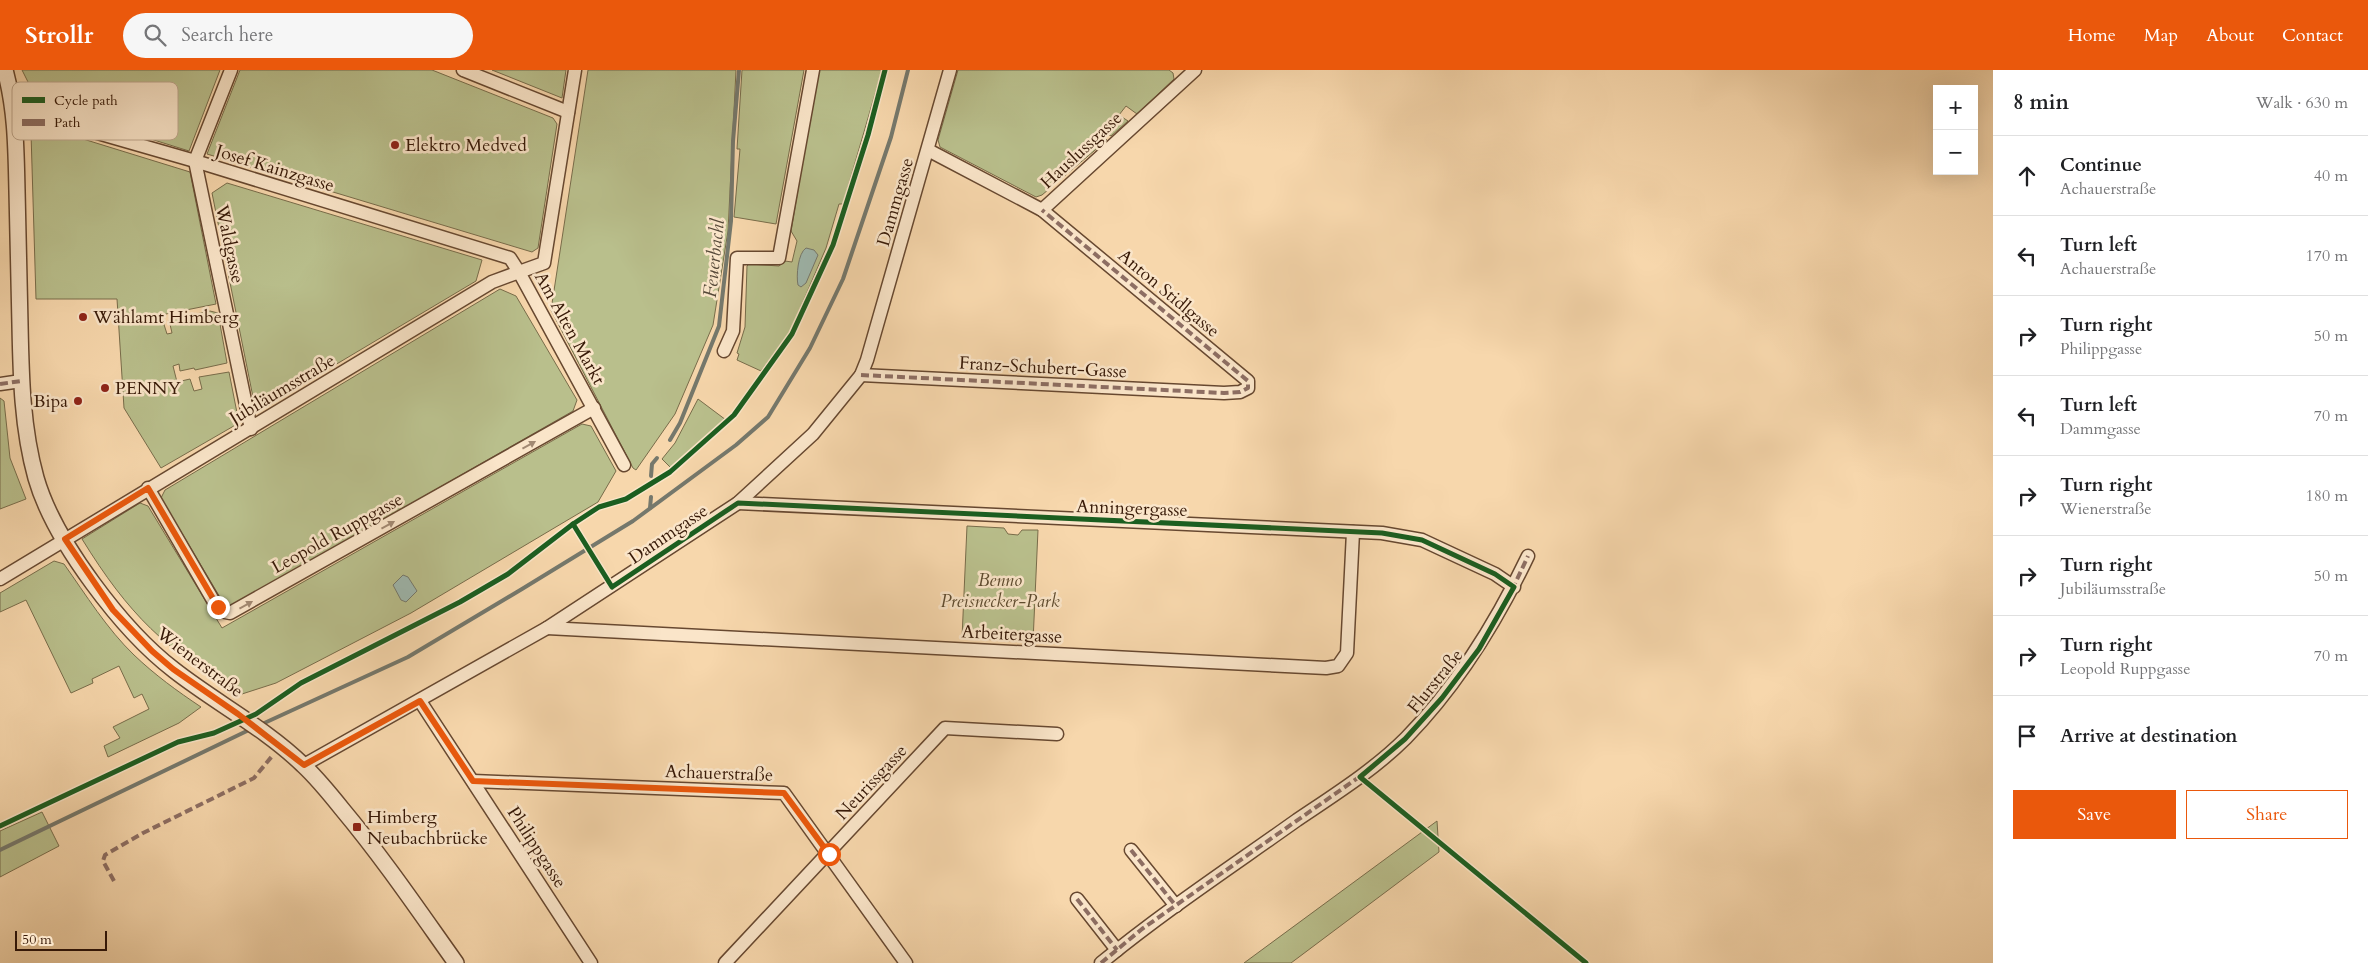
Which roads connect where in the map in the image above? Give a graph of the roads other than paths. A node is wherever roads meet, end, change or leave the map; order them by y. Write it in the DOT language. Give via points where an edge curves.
graph roads {
  1 [pos="5,70"];
  2 [pos="231,70"];
  3 [pos="462,70"];
  4 [pos="576,70"];
  5 [pos="813,70"];
  6 [pos="950,70"];
  7 [pos="1189,72"];
  8 [pos="12,100"];
  9 [pos="568,112"];
  10 [pos="16,140"];
  11 [pos="122,140"];
  12 [pos="928,150"];
  13 [pos="196,161"];
  14 [pos="1042,210"];
  15 [pos="519,272"];
  16 [pos="724,351"];
  17 [pos="861,375"];
  18 [pos="22,381"];
  19 [pos="0,384"];
  20 [pos="1224,393"];
  21 [pos="594,408"];
  22 [pos="251,429"];
  23 [pos="624,465"];
  24 [pos="148,488"];
  25 [pos="738,503"];
  26 [pos="1353,532"];
  27 [pos="65,539"];
  28 [pos="1528,556"];
  29 [pos="0,579"];
  30 [pos="1514,587"];
  31 [pos="547,628"];
  32 [pos="420,701"];
  33 [pos="1057,734"];
  34 [pos="304,765"];
  35 [pos="473,781"];
  36 [pos="1131,850"];
  37 [pos="829,854"];
  38 [pos="1078,899"];
  39 [pos="1176,906"];
  40 [pos="1117,950"];
  41 [pos="456,963"];
  42 [pos="591,963"];
  43 [pos="725,963"];
  44 [pos="906,963"];
  45 [pos="1100,963"];
  1 -- 8 [label="street, Wienerstraße"];
  2 -- 13 [label="street"];
  3 -- 9 [label="street"];
  4 -- 9 [label="street, Am Alten Markt"];
  5 -- 16 [label="street" via="778,258 737,258 733,331"];
  6 -- 12 [label="street, Dammgasse"];
  7 -- 14 [label="street, Hauslussgasse"];
  9 -- 15 [label="street, Am Alten Markt" via="544,263"];
  10 -- 18 [label="street, Wienerstraße"];
  11 -- 13 [label="street, Josef Kainzgasse"];
  12 -- 14 [label="street, Hauslussgasse"];
  12 -- 17 [label="street, Dammgasse"];
  13 -- 15 [label="street, Josef Kainzgasse" via="510,258"];
  13 -- 22 [label="street, Waldgasse"];
  14 -- 20 [label="street, Anton Stidlgasse" via="1248,381 1248,388 1240,392"];
  15 -- 21 [label="street, Am Alten Markt"];
  15 -- 22 [label="street, Jubiläumsstraße" via="492,282"];
  17 -- 20 [label="street, Franz-Schubert-Gasse"];
  17 -- 25 [label="street, Dammgasse" via="813,434"];
  18 -- 19 [label="street"];
  18 -- 27 [label="street, Wienerstraße" via="24,422 37,480"];
  21 -- 23 [label="street, Am Alten Markt"];
  24 -- 21 [label="street, Leopold Ruppgasse, one-way" via="220,611 230,613"];
  22 -- 24 [label="street, Jubiläumsstraße"];
  24 -- 27 [label="street, Jubiläumsstraße"];
  25 -- 26 [label="street, Anningergasse"];
  25 -- 31 [label="street, Dammgasse"];
  26 -- 30 [label="street, Anningergasse" via="1422,540"];
  26 -- 31 [label="street, Arbeitergasse" via="1346,653 1338,666 1326,668"];
  27 -- 29 [label="street, Jubiläumsstraße"];
  27 -- 34 [label="street, Wienerstraße" via="113,610 133,633 173,669"];
  28 -- 30 [label="street, Flurstraße"];
  30 -- 39 [label="street, Flurstraße" via="1479,649 1442,698 1405,739 1360,777"];
  31 -- 32 [label="street, Dammgasse"];
  32 -- 34 [label="street, Dammgasse"];
  32 -- 35 [label="street, Philippgasse"];
  33 -- 37 [label="street, Neurissgasse" via="945,728"];
  34 -- 41 [label="street, Wienerstraße" via="357,827"];
  35 -- 37 [label="street, Achauerstraße" via="784,793"];
  35 -- 42 [label="street, Philippgasse"];
  36 -- 39 [label="street"];
  37 -- 43 [label="street, Neurissgasse"];
  37 -- 44 [label="street, Achauerstraße"];
  38 -- 40 [label="street"];
  39 -- 40 [label="street, Flurstraße"];
  40 -- 45 [label="street, Flurstraße"];
}
